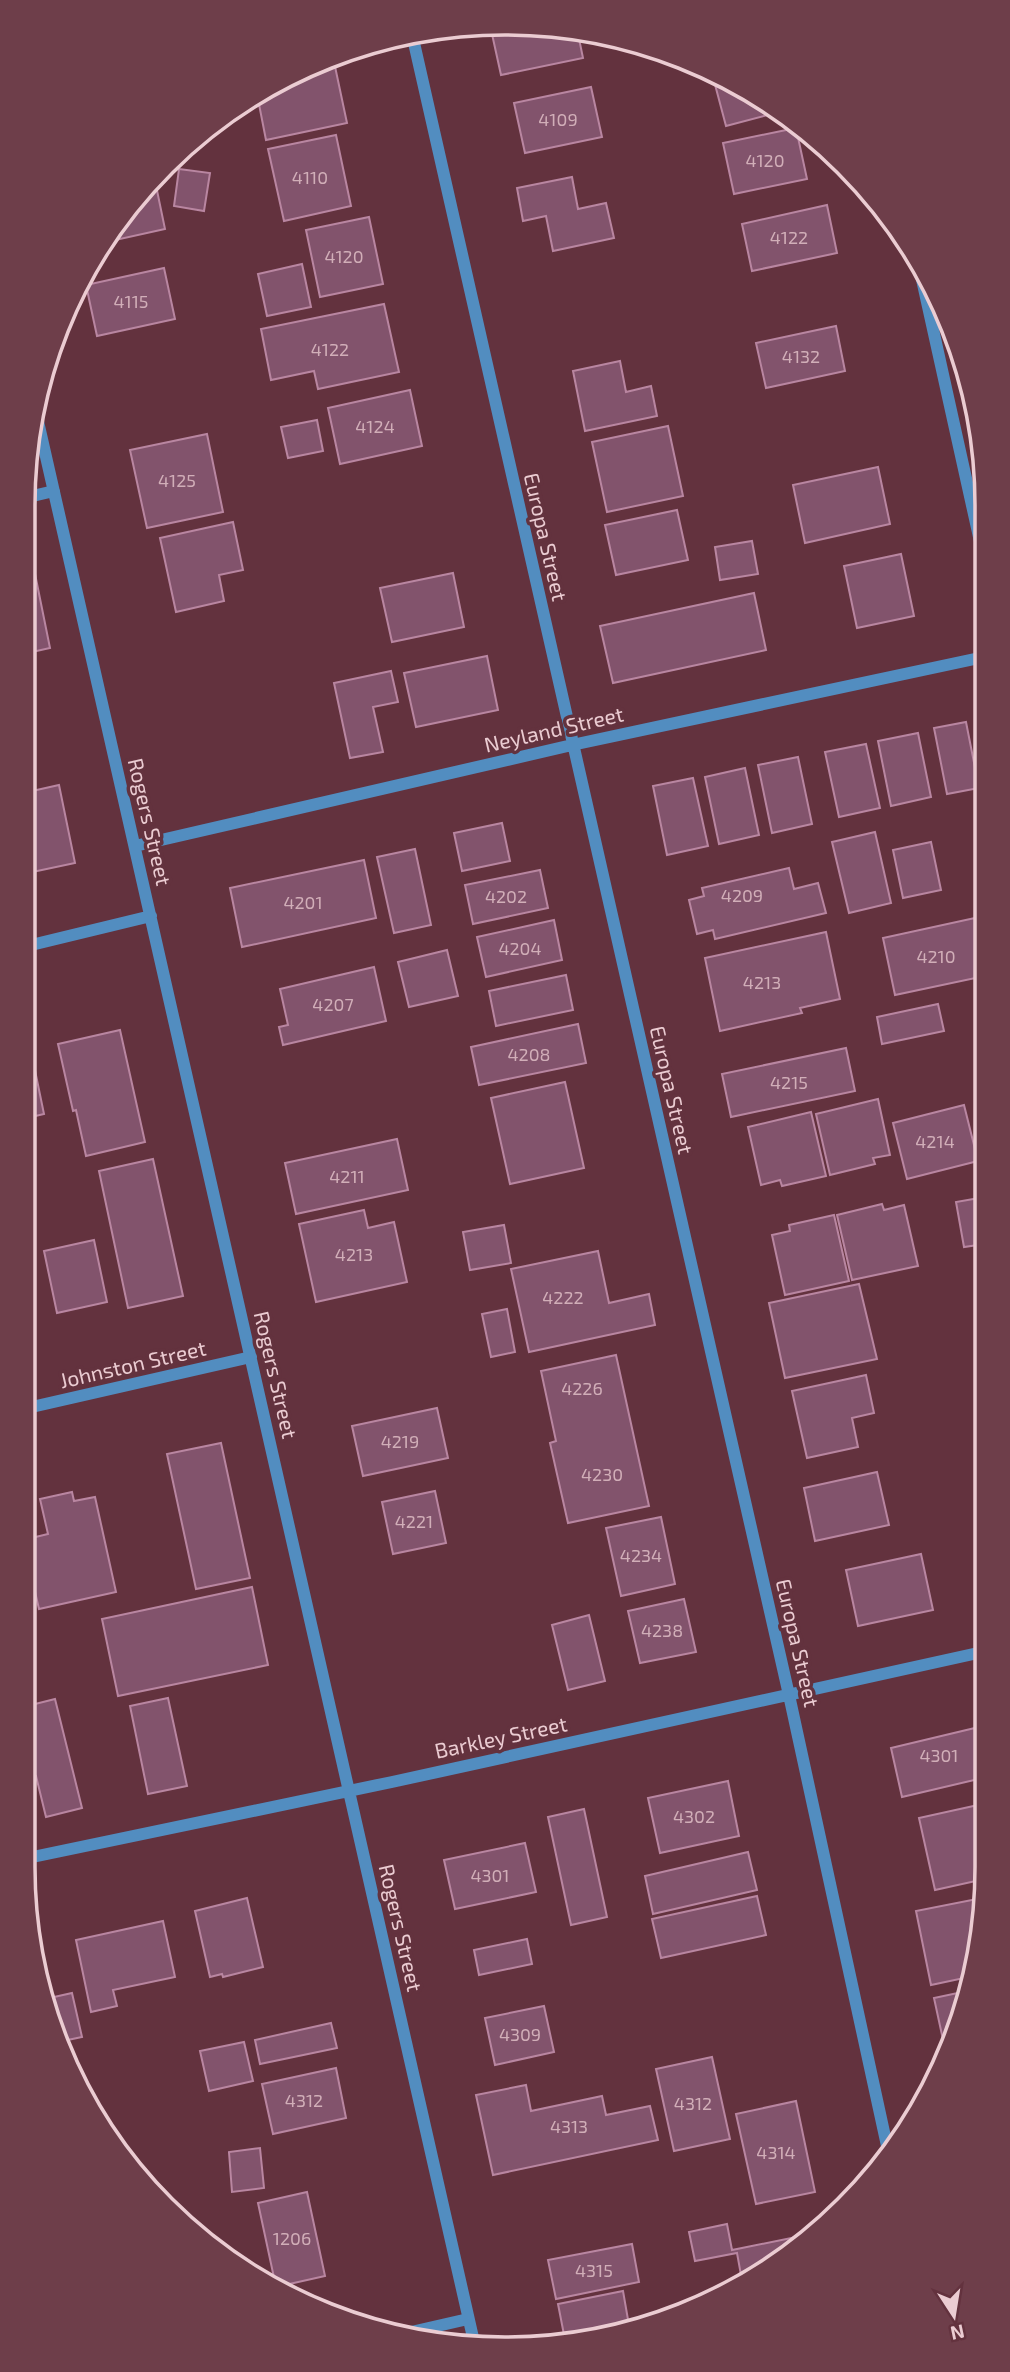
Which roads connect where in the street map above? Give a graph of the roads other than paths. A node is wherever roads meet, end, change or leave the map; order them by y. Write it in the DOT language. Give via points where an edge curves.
graph roads {
  1 [pos="414,44"];
  2 [pos="925,294"];
  3 [pos="41,433"];
  4 [pos="54,491"];
  5 [pos="35,495"];
  6 [pos="975,519"];
  7 [pos="975,659"];
  8 [pos="572,745"];
  9 [pos="135,846"];
  10 [pos="151,916"];
  11 [pos="35,944"];
  12 [pos="251,1357"];
  13 [pos="35,1406"];
  14 [pos="975,1654"];
  15 [pos="789,1695"];
  16 [pos="350,1791"];
  17 [pos="35,1857"];
  18 [pos="886,2142"];
  19 [pos="468,2319"];
  20 [pos="422,2329"];
  21 [pos="472,2336"];
  1 -- 8 [label="street, Europa Street"];
  2 -- 6 [label="street"];
  3 -- 4 [label="street, Rogers Street"];
  4 -- 5 [label="street"];
  4 -- 9 [label="street, Rogers Street"];
  7 -- 8 [label="street, Neyland Street"];
  8 -- 9 [label="street, Neyland Street"];
  8 -- 15 [label="street, Europa Street"];
  9 -- 10 [label="street, Rogers Street"];
  10 -- 11 [label="street"];
  10 -- 12 [label="street, Rogers Street"];
  12 -- 13 [label="street, Johnston Street"];
  12 -- 16 [label="street, Rogers Street"];
  14 -- 15 [label="street, Barkley Street"];
  15 -- 16 [label="street, Barkley Street"];
  15 -- 18 [label="street, Europa Street"];
  16 -- 17 [label="street, Barkley Street"];
  16 -- 19 [label="street, Rogers Street"];
  19 -- 20 [label="street"];
  19 -- 21 [label="street, Rogers Street"];
}
